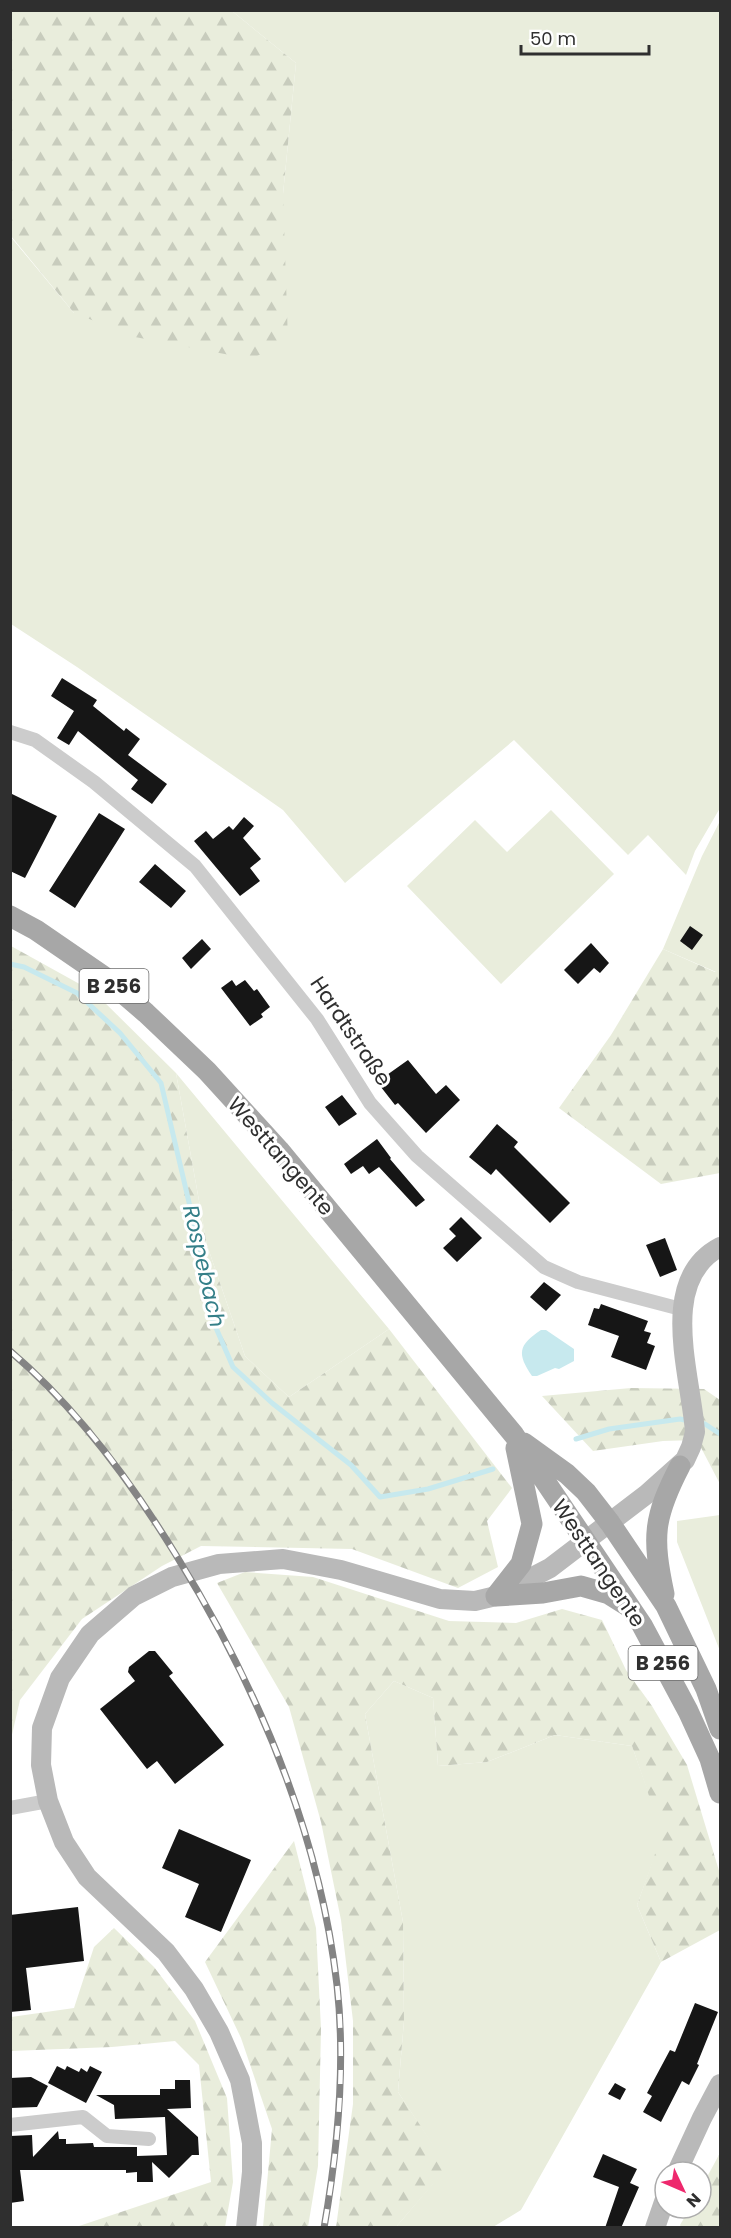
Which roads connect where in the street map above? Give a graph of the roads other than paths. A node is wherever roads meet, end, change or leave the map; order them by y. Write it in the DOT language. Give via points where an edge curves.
graph roads {
  1 [pos="10,732"];
  2 [pos="10,916"];
  3 [pos="720,1247"];
  4 [pos="681,1309"];
  5 [pos="514,1435"];
  6 [pos="680,1466"];
  7 [pos="610,1522"];
  8 [pos="586,1542"];
  9 [pos="496,1596"];
  10 [pos="666,1606"];
  11 [pos="633,1609"];
  12 [pos="720,1729"];
  13 [pos="720,1793"];
  14 [pos="48,1801"];
  15 [pos="10,1808"];
  16 [pos="720,2084"];
  17 [pos="10,2125"];
  18 [pos="149,2139"];
  19 [pos="683,2160"];
  20 [pos="246,2228"];
  1 -- 4 [label="street, Hardtstraße" via="34,740 94,782 195,866 317,1019 378,1112 417,1156 544,1268 578,1282"];
  2 -- 5 [label="main road, Westtangente / B 256" via="103,976 207,1071 287,1159"];
  3 -- 4 [label="street" via="697,1267 687,1284"];
  4 -- 6 [label="street" via="695,1432"];
  5 -- 7 [label="main road, Westtangente / B 256" via="567,1474"];
  5 -- 8 [label="main road, Westtangente / B 256"];
  5 -- 9 [label="main road, B 256" via="532,1524 521,1564"];
  6 -- 7 [label="street"];
  6 -- 10 [label="main road, B 256" via="663,1499 656,1532 657,1562"];
  7 -- 8 [label="street"];
  7 -- 10 [label="main road, Westtangente / B 256"];
  8 -- 9 [label="street" via="550,1568"];
  8 -- 11 [label="main road, Westtangente / B 256"];
  9 -- 11 [label="main road" via="581,1587 609,1594"];
  9 -- 14 [label="street" via="475,1601 440,1599 341,1570 283,1559 219,1564 172,1577 134,1596 90,1634 60,1678 42,1728 41,1765"];
  10 -- 12 [label="main road, Westtangente / B 256" via="706,1689"];
  11 -- 13 [label="main road, Westtangente / B 256" via="688,1711 710,1759"];
  14 -- 15 [label="street"];
  14 -- 20 [label="street" via="64,1842 87,1877 166,1952 219,2032 240,2080 252,2143"];
  16 -- 19 [label="street"];
  17 -- 18 [label="street" via="83,2117 107,2136"];
}
